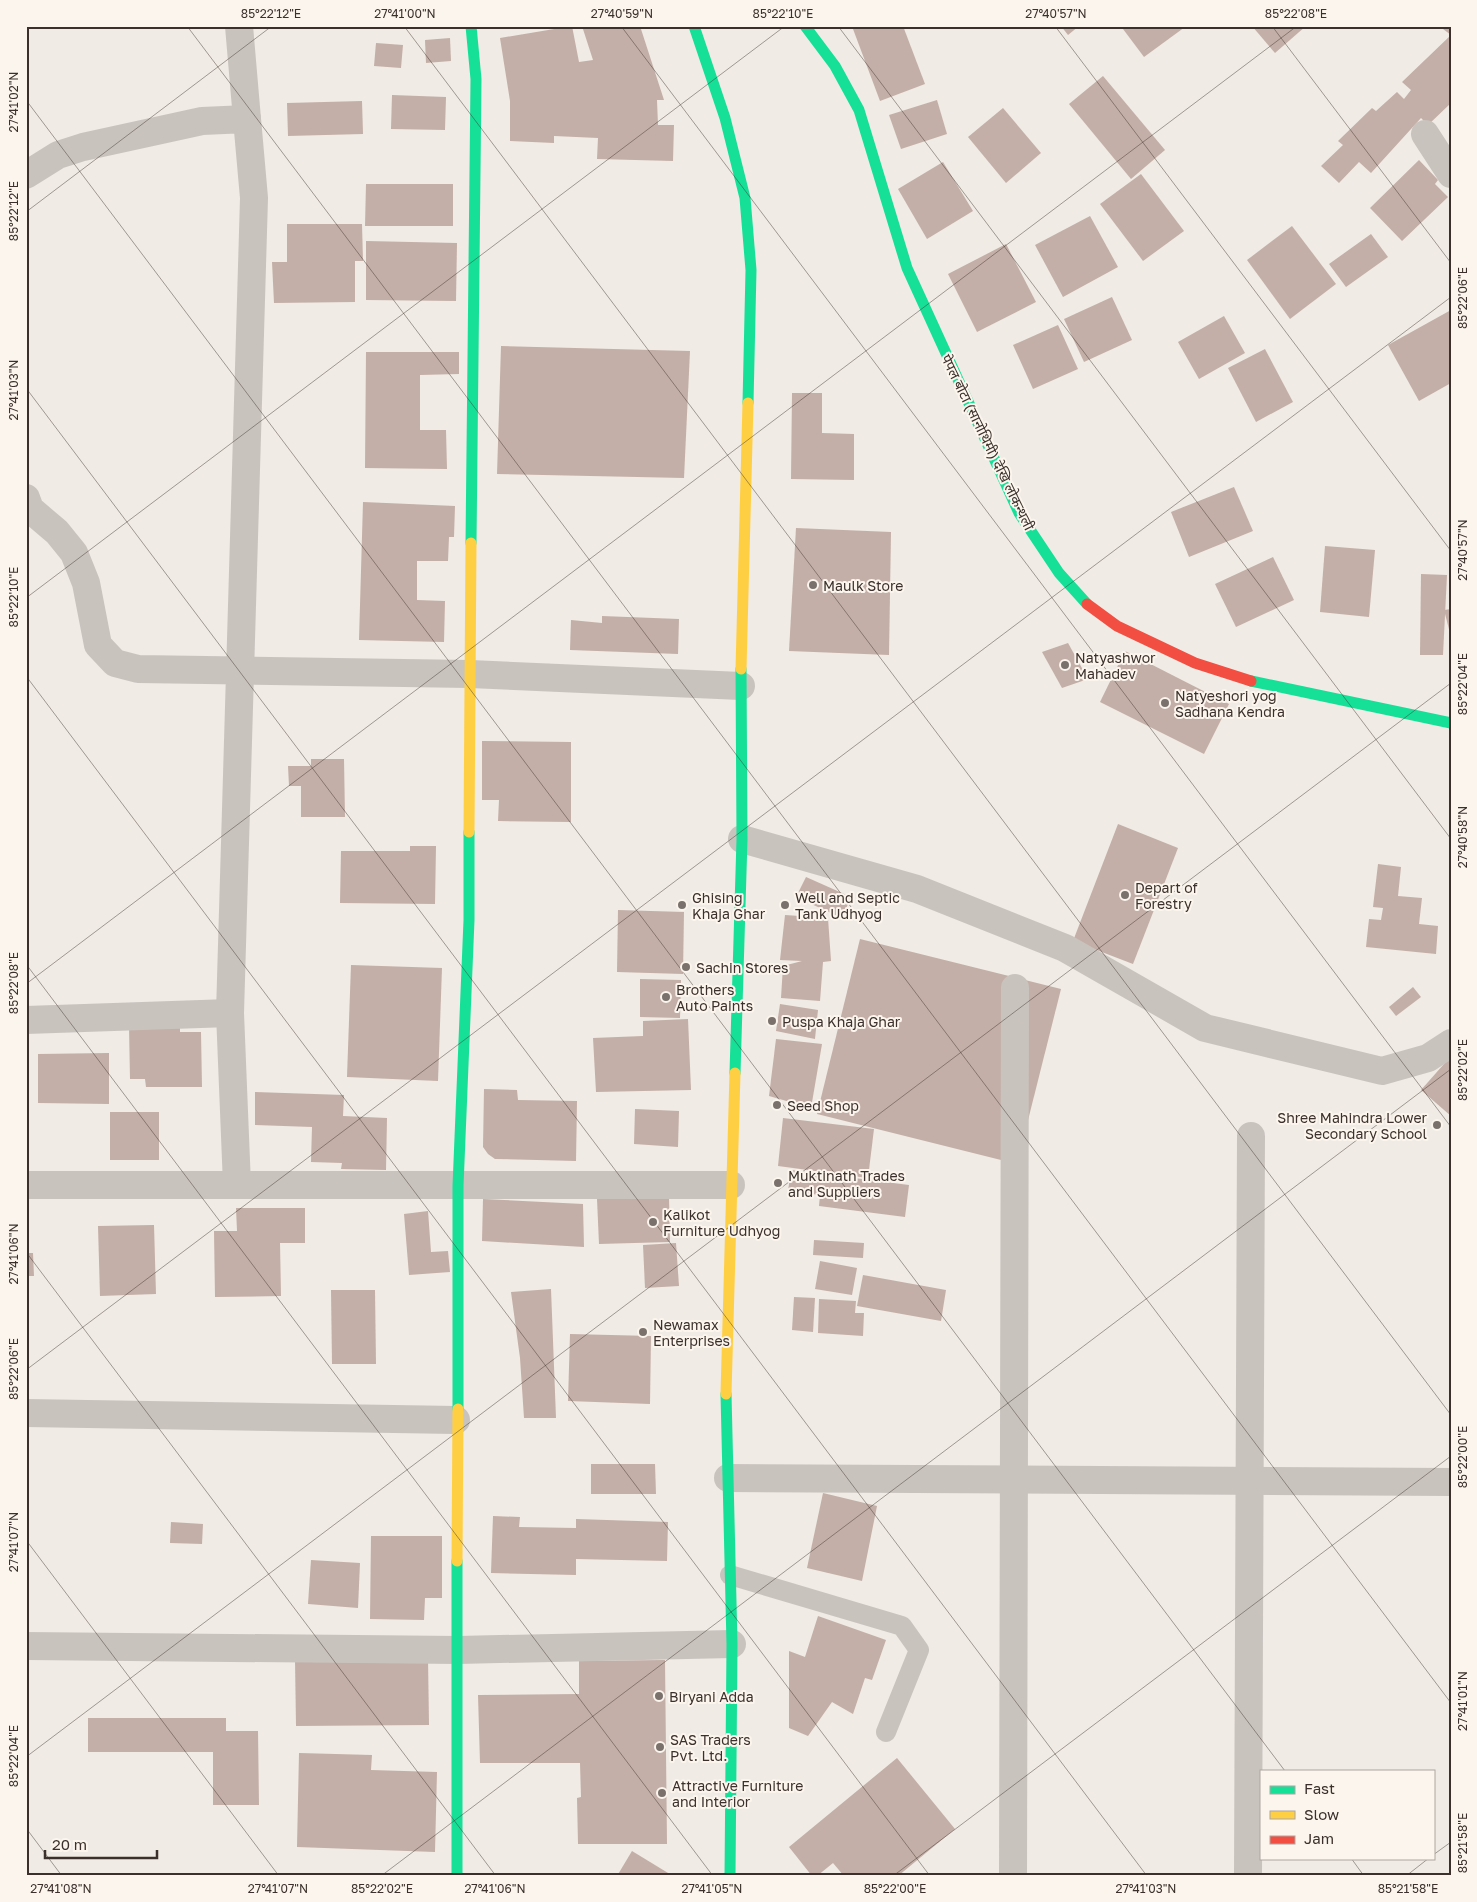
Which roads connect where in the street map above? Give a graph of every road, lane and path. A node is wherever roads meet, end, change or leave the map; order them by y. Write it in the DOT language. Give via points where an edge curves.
graph roads {
  1 [pos="239,26"];
  2 [pos="471,26"];
  3 [pos="694,26"];
  4 [pos="805,26"];
  5 [pos="247,119"];
  6 [pos="1425,134"];
  7 [pos="1451,174"];
  8 [pos="26,175"];
  9 [pos="26,498"];
  10 [pos="239,672"];
  11 [pos="470,674"];
  12 [pos="741,686"];
  13 [pos="1451,723"];
  14 [pos="742,839"];
  15 [pos="1015,988"];
  16 [pos="230,1013"];
  17 [pos="26,1020"];
  18 [pos="1451,1043"];
  19 [pos="1251,1136"];
  20 [pos="26,1185"];
  21 [pos="237,1185"];
  22 [pos="458,1186"];
  23 [pos="731,1186"];
  24 [pos="26,1413"];
  25 [pos="456,1420"];
  26 [pos="728,1478"];
  27 [pos="1014,1480"];
  28 [pos="1250,1481"];
  29 [pos="1451,1482"];
  30 [pos="730,1575"];
  31 [pos="732,1644"];
  32 [pos="26,1646"];
  33 [pos="458,1650"];
  34 [pos="886,1732"];
  35 [pos="457,1876"];
  36 [pos="730,1876"];
  37 [pos="1013,1876"];
  38 [pos="1248,1876"];
  1 -- 5 [label="street"];
  2 -- 11 [label="main road" via="476,89"];
  3 -- 12 [label="main road" via="725,118 745,198 751,270"];
  4 -- 13 [label="main road, पेपल बोटा (सानोथिमी) देखि लोकन्थली" via="850,87 907,268 1019,513 1059,573 1087,604 1117,626 1195,663 1246,680"];
  5 -- 8 [label="street" via="202,121 83,147 58,155"];
  5 -- 10 [label="street" via="254,198"];
  6 -- 7 [label="street"];
  9 -- 10 [label="street" via="30,509 57,532 74,553 86,582 98,645 115,663 138,669"];
  10 -- 11 [label="street"];
  10 -- 16 [label="street"];
  11 -- 12 [label="street"];
  11 -- 22 [label="main road" via="470,920"];
  12 -- 14 [label="main road"];
  14 -- 18 [label="street" via="917,889 1064,948 1205,1028 1382,1071 1428,1058"];
  14 -- 23 [label="main road"];
  15 -- 27 [label="street"];
  16 -- 17 [label="street"];
  16 -- 21 [label="street"];
  19 -- 28 [label="street"];
  20 -- 21 [label="street"];
  21 -- 22 [label="street"];
  22 -- 23 [label="street"];
  22 -- 25 [label="main road"];
  23 -- 26 [label="main road" via="726,1372"];
  24 -- 25 [label="street"];
  25 -- 33 [label="main road"];
  26 -- 27 [label="street"];
  26 -- 30 [label="main road"];
  27 -- 28 [label="street"];
  27 -- 37 [label="street"];
  28 -- 29 [label="street"];
  28 -- 38 [label="street"];
  30 -- 31 [label="main road"];
  30 -- 34 [label="lane" via="902,1626 919,1650"];
  31 -- 33 [label="street"];
  31 -- 36 [label="main road"];
  32 -- 33 [label="street"];
  33 -- 35 [label="main road"];
}
